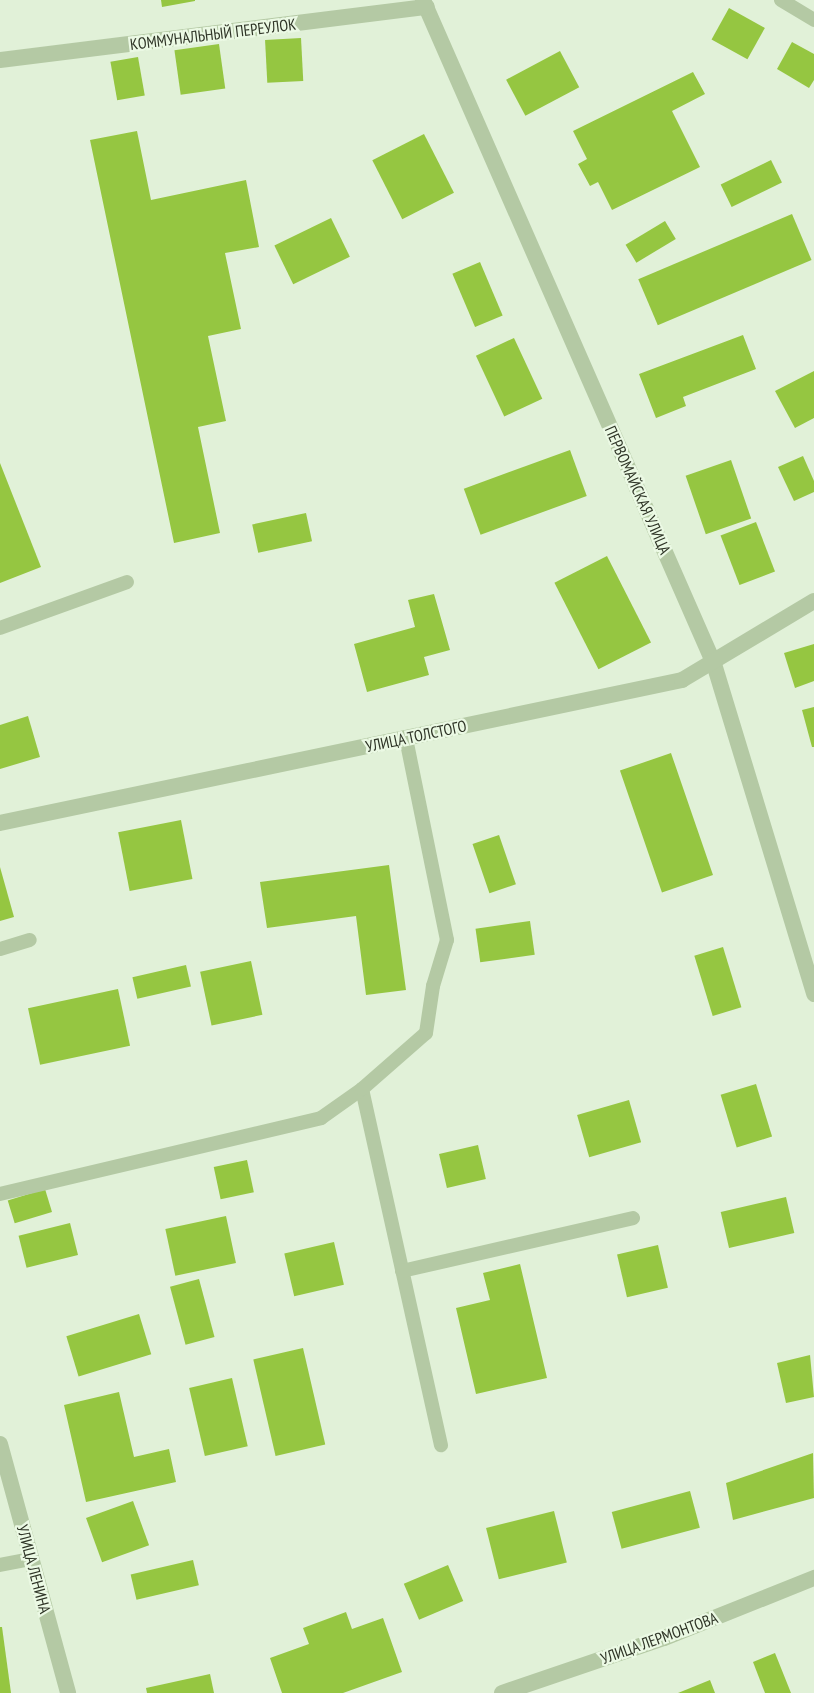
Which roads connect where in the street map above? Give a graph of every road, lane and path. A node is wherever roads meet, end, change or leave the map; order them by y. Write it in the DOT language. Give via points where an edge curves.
graph roads {
  1 [pos="781,0"];
  2 [pos="425,4"];
  3 [pos="814,20"];
  4 [pos="0,60"];
  5 [pos="126,582"];
  6 [pos="814,602"];
  7 [pos="0,628"];
  8 [pos="714,664"];
  9 [pos="406,738"];
  10 [pos="0,823"];
  11 [pos="30,940"];
  12 [pos="0,949"];
  13 [pos="814,994"];
  14 [pos="362,1089"];
  15 [pos="0,1194"];
  16 [pos="633,1218"];
  17 [pos="402,1271"];
  18 [pos="0,1444"];
  19 [pos="441,1445"];
  20 [pos="31,1559"];
  21 [pos="0,1565"];
  22 [pos="814,1578"];
  23 [pos="68,1693"];
  24 [pos="502,1693"];
  1 -- 3 [label="lane"];
  2 -- 4 [label="street, КОММУНАЛЬНЫЙ ПЕРЕУЛОК"];
  2 -- 8 [label="street, ПЕРВОМАЙСКАЯ УЛИЦА"];
  5 -- 7 [label="lane"];
  6 -- 8 [label="street, УЛИЦА ТОЛСТОГО"];
  8 -- 9 [label="street, УЛИЦА ТОЛСТОГО" via="682,680"];
  8 -- 13 [label="street, ПЕРВОМАЙСКАЯ УЛИЦА"];
  9 -- 10 [label="street, УЛИЦА ТОЛСТОГО"];
  9 -- 14 [label="lane" via="447,940 426,1033"];
  11 -- 12 [label="lane"];
  14 -- 15 [label="lane" via="321,1118"];
  14 -- 17 [label="lane"];
  16 -- 17 [label="lane"];
  17 -- 19 [label="lane"];
  18 -- 20 [label="street, УЛИЦА ЛЕНИНА"];
  20 -- 21 [label="lane"];
  20 -- 23 [label="street, УЛИЦА ЛЕНИНА"];
  22 -- 24 [label="street, УЛИЦА ЛЕРМОНТОВА" via="664,1638"];
}
